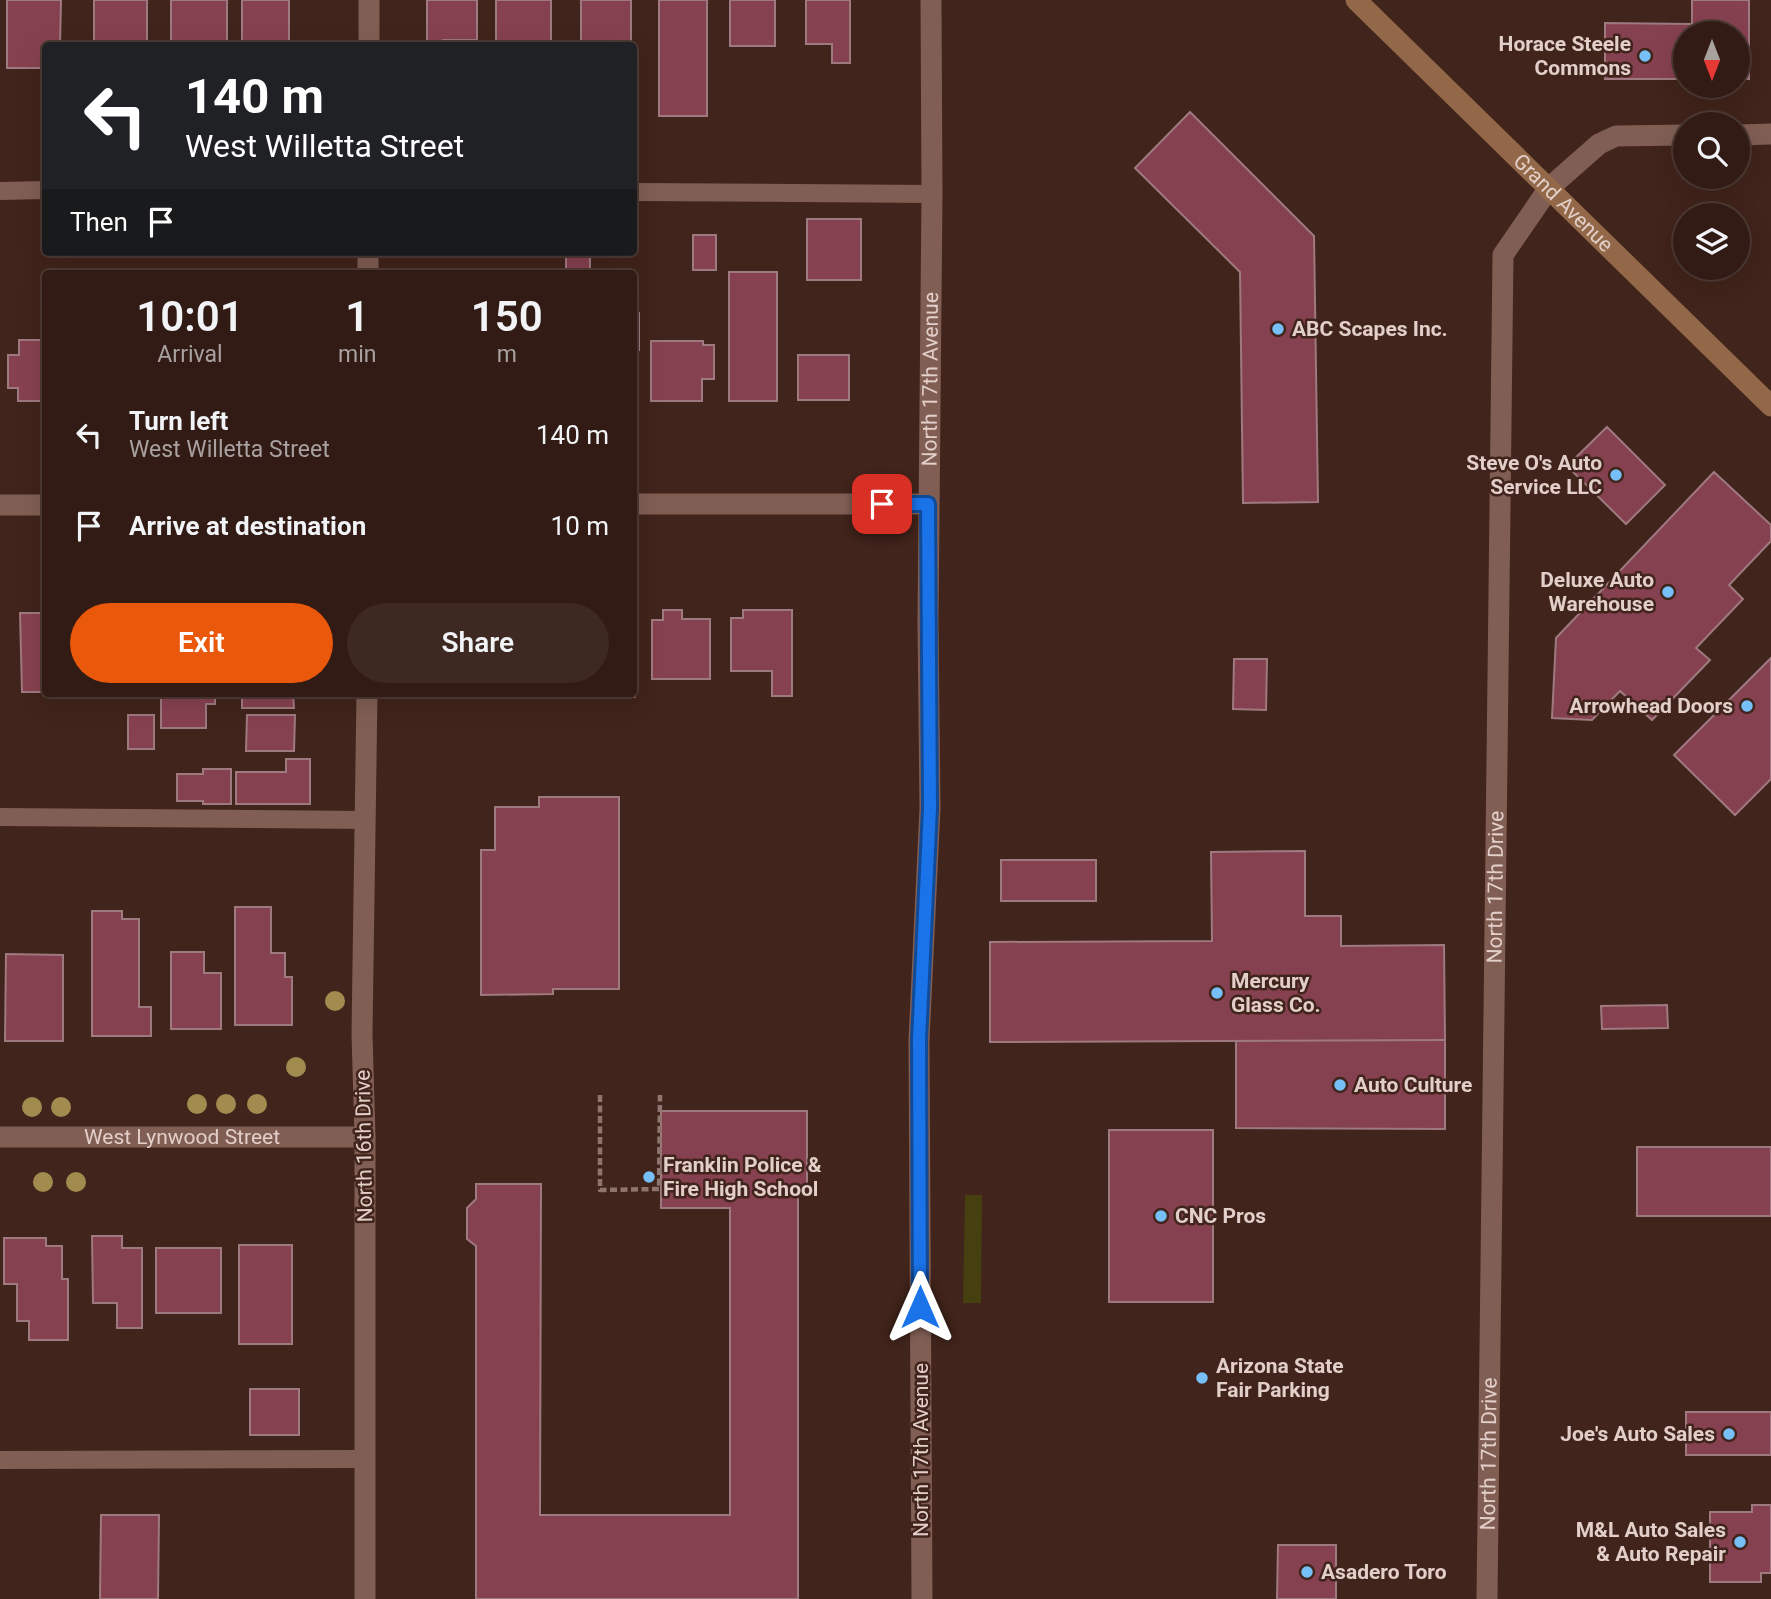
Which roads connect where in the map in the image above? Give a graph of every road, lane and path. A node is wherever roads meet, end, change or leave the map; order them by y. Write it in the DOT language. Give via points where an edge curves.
graph roads {
  1 [pos="369,0"];
  2 [pos="931,0"];
  3 [pos="1356,0"];
  4 [pos="369,42"];
  5 [pos="1771,134"];
  6 [pos="1673,135"];
  7 [pos="1750,135"];
  8 [pos="1549,188"];
  9 [pos="42,190"];
  10 [pos="0,191"];
  11 [pos="637,192"];
  12 [pos="932,194"];
  13 [pos="1771,406"];
  14 [pos="637,504"];
  15 [pos="928,504"];
  16 [pos="0,505"];
  17 [pos="42,505"];
  18 [pos="367,697"];
  19 [pos="0,817"];
  20 [pos="366,820"];
  21 [pos="600,1095"];
  22 [pos="660,1095"];
  23 [pos="0,1137"];
  24 [pos="365,1137"];
  25 [pos="365,1459"];
  26 [pos="0,1460"];
  27 [pos="365,1599"];
  28 [pos="922,1599"];
  29 [pos="1487,1599"];
  1 -- 4 [label="street"];
  2 -- 12 [label="street, North 17th Avenue"];
  3 -- 8 [label="main road, Grand Avenue"];
  5 -- 7 [label="street"];
  6 -- 8 [label="street, North 17th Drive" via="1616,136 1599,144"];
  8 -- 13 [label="main road, Grand Avenue"];
  8 -- 29 [label="street, North 17th Drive" via="1503,255"];
  9 -- 10 [label="lane"];
  11 -- 12 [label="lane"];
  12 -- 15 [label="street, North 17th Avenue"];
  14 -- 15 [label="street"];
  15 -- 28 [label="street, North 17th Avenue" via="930,808 919,1040"];
  16 -- 17 [label="street"];
  18 -- 20 [label="street, North 16th Drive"];
  19 -- 20 [label="lane"];
  20 -- 24 [label="street, North 16th Drive"];
  21 -- 22 [label="path" via="600,1190 659,1189"];
  23 -- 24 [label="street, West Lynwood Street"];
  24 -- 25 [label="street, North 16th Drive"];
  25 -- 26 [label="lane"];
  25 -- 27 [label="street, North 16th Drive"];
}
